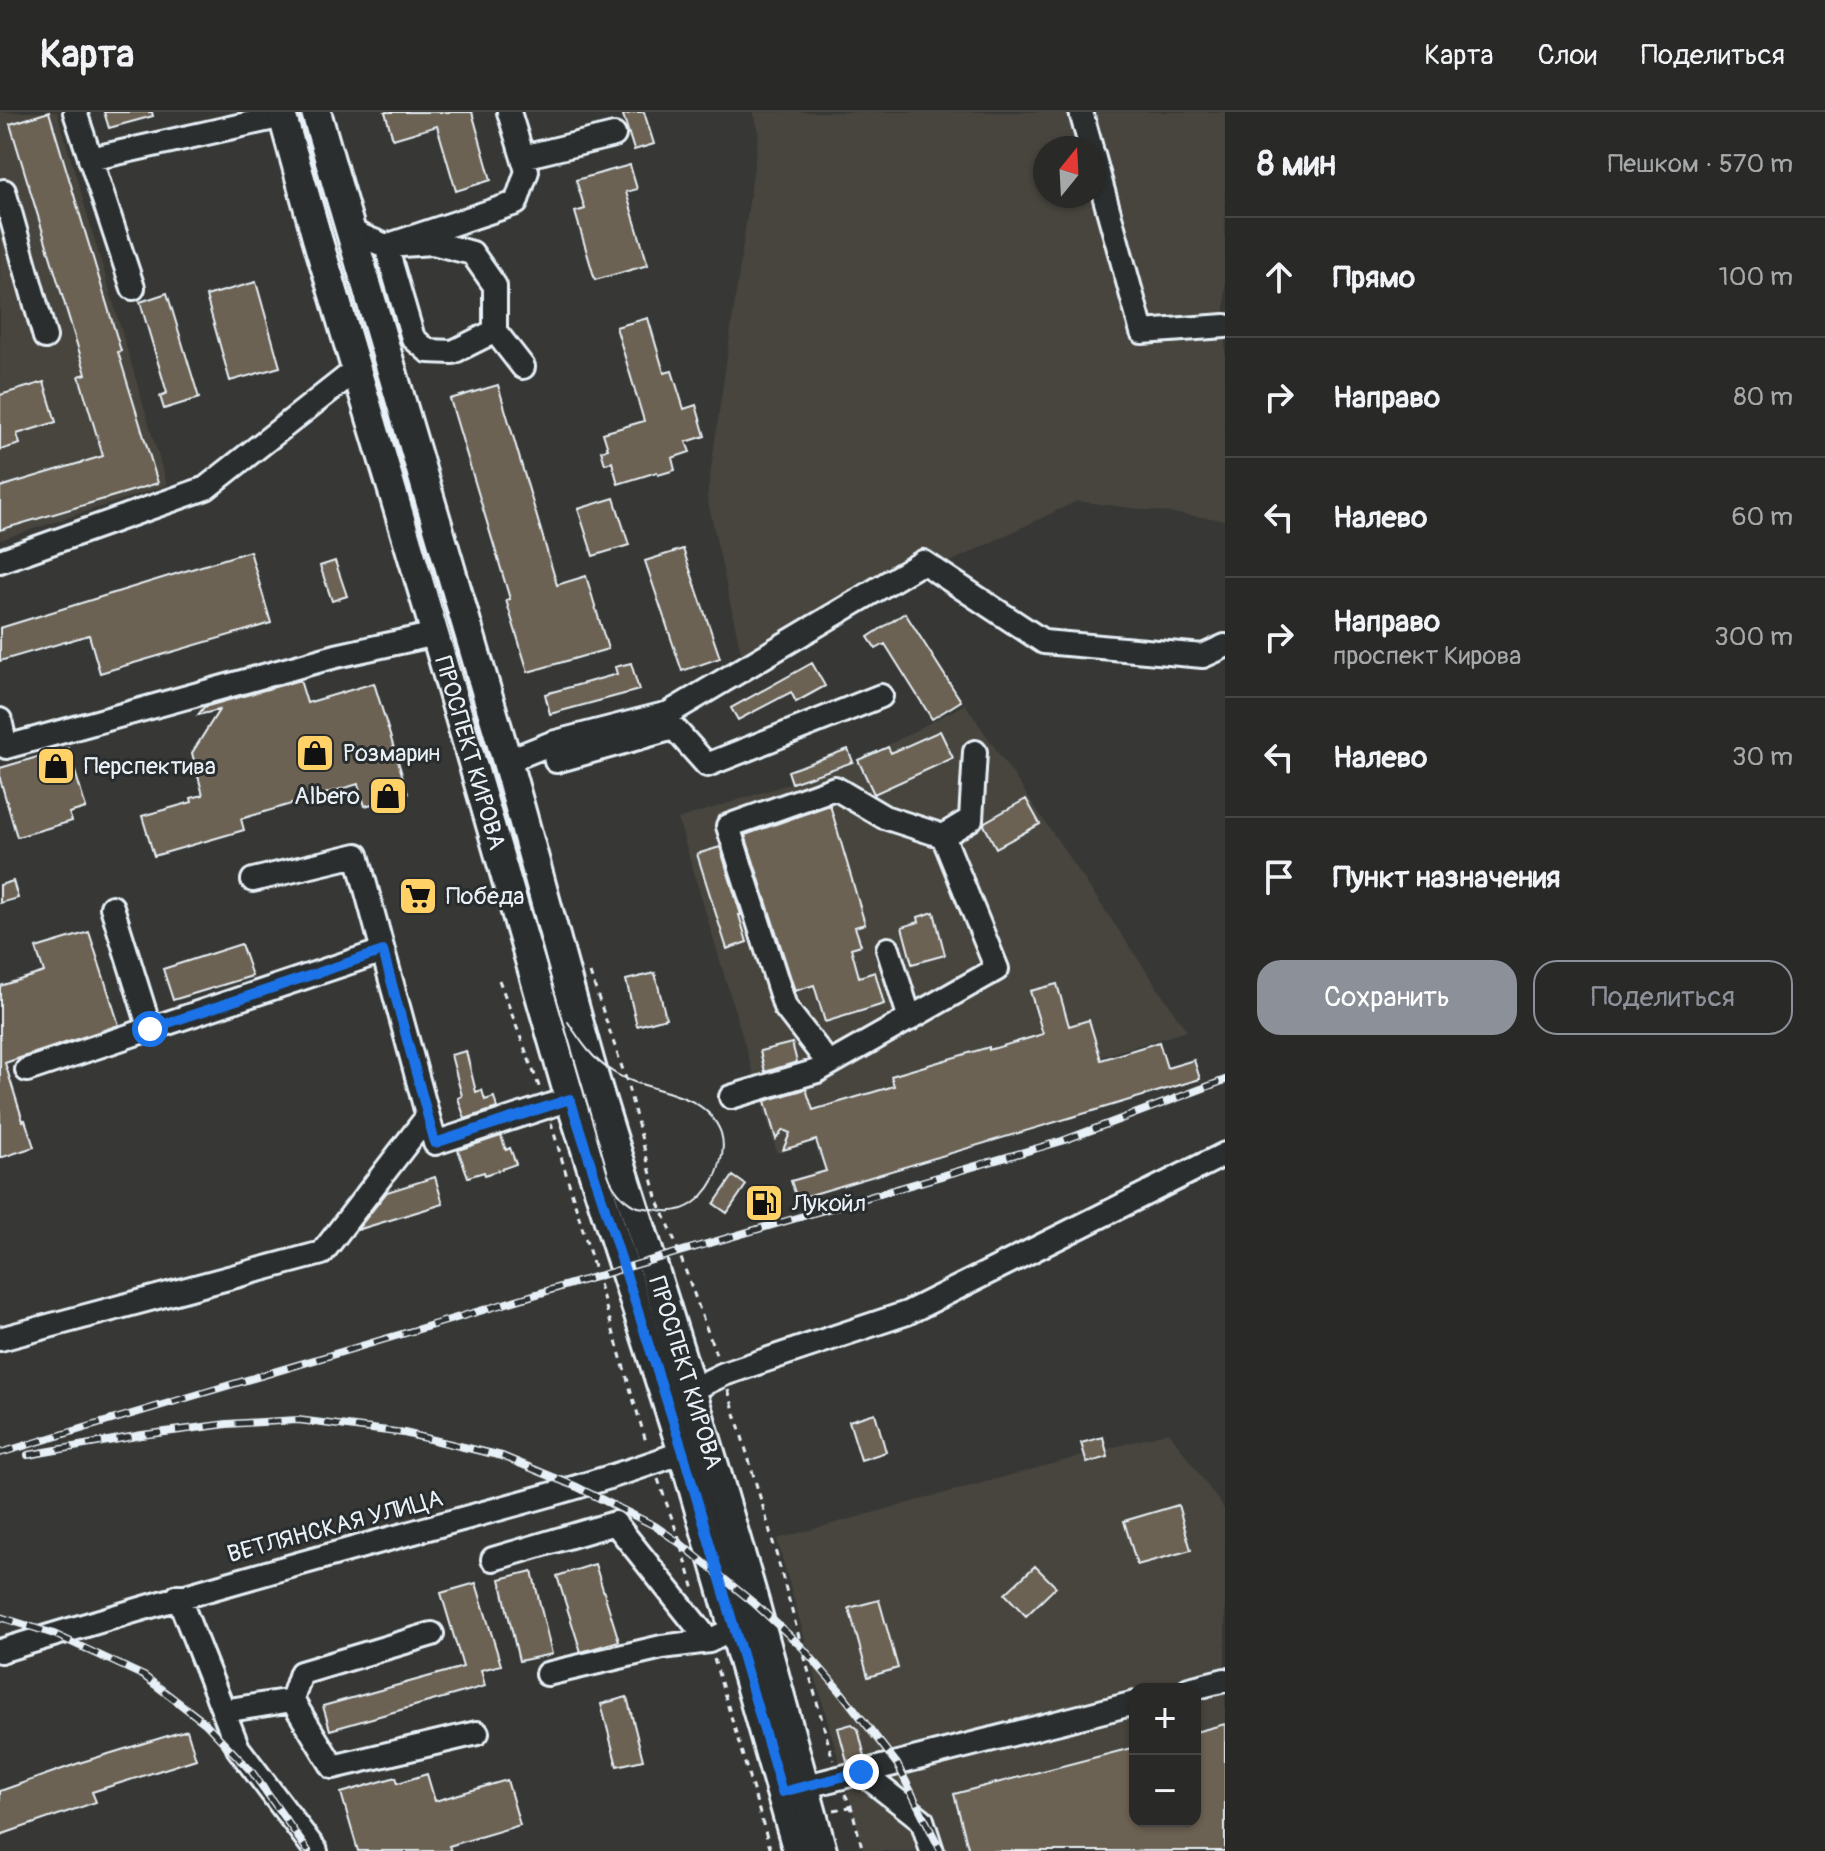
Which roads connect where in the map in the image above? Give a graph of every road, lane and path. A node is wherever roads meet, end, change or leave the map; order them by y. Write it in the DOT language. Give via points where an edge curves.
graph roads {
  1 [pos="75,112"];
  2 [pos="316,112"];
  3 [pos="509,112"];
  4 [pos="1081,112"];
  5 [pos="283,114"];
  6 [pos="614,135"];
  7 [pos="1088,136"];
  8 [pos="523,157"];
  9 [pos="90,159"];
  10 [pos="0,192"];
  11 [pos="1105,198"];
  12 [pos="352,232"];
  13 [pos="317,238"];
  14 [pos="386,246"];
  15 [pos="133,288"];
  16 [pos="1225,326"];
  17 [pos="495,331"];
  18 [pos="45,337"];
  19 [pos="388,362"];
  20 [pos="523,367"];
  21 [pos="357,369"];
  22 [pos="0,561"];
  23 [pos="436,634"];
  24 [pos="1225,646"];
  25 [pos="881,696"];
  26 [pos="0,720"];
  27 [pos="552,743"];
  28 [pos="975,752"];
  29 [pos="507,761"];
  30 [pos="943,836"];
  31 [pos="253,880"];
  32 [pos="112,907"];
  33 [pos="888,949"];
  34 [pos="383,951"];
  35 [pos="590,973"];
  36 [pos="499,980"];
  37 [pos="910,1019"];
  38 [pos="150,1029"];
  39 [pos="829,1064"];
  40 [pos="27,1070"];
  41 [pos="731,1097"];
  42 [pos="558,1103"];
  43 [pos="427,1117"];
  44 [pos="1223,1160"];
  45 [pos="0,1339"];
  46 [pos="724,1374"];
  47 [pos="691,1390"];
  48 [pos="683,1452"];
  49 [pos="652,1463"];
  50 [pos="493,1559"];
  51 [pos="178,1596"];
  52 [pos="697,1599"];
  53 [pos="432,1634"];
  54 [pos="722,1635"];
  55 [pos="0,1651"];
  56 [pos="547,1674"];
  57 [pos="1225,1680"];
  58 [pos="1201,1686"];
  59 [pos="292,1700"];
  60 [pos="1129,1705"];
  61 [pos="223,1711"];
  62 [pos="477,1733"];
  63 [pos="861,1772"];
  64 [pos="838,1778"];
  65 [pos="793,1790"];
  66 [pos="316,1851"];
  67 [pos="771,1851"];
  68 [pos="798,1851"];
  69 [pos="822,1851"];
  70 [pos="863,1851"];
  71 [pos="932,1851"];
  1 -- 9 [label="street"];
  2 -- 12 [label="main road, ПРОСПЕКТ КИРОВА"];
  3 -- 8 [label="street"];
  4 -- 7 [label="street"];
  5 -- 9 [label="street"];
  5 -- 13 [label="main road, ПРОСПЕКТ КИРОВА"];
  6 -- 8 [label="street"];
  8 -- 14 [label="street" via="527,171 516,203"];
  9 -- 15 [label="street"];
  10 -- 18 [label="street" via="4,191"];
  11 -- 16 [label="street" via="1142,332"];
  12 -- 13 [label="main road"];
  12 -- 14 [label="street"];
  12 -- 19 [label="main road, ПРОСПЕКТ КИРОВА"];
  13 -- 21 [label="main road, ПРОСПЕКТ КИРОВА"];
  14 -- 17 [label="street" via="433,243 472,253 495,286"];
  14 -- 17 [label="street" via="413,338 428,351 453,352"];
  17 -- 20 [label="street"];
  19 -- 21 [label="main road"];
  19 -- 29 [label="main road, ПРОСПЕКТ КИРОВА"];
  21 -- 22 [label="street" via="206,488"];
  21 -- 23 [label="main road, ПРОСПЕКТ КИРОВА"];
  23 -- 26 [label="street" via="336,656 6,747"];
  23 -- 42 [label="main road, ПРОСПЕКТ КИРОВА"];
  24 -- 27 [label="street" via="1203,656 1044,642 923,562 669,713"];
  25 -- 27 [label="street" via="707,765 674,728 556,761"];
  27 -- 29 [label="street"];
  28 -- 30 [label="street" via="971,819"];
  29 -- 47 [label="main road, ПРОСПЕКТ КИРОВА" via="591,1069"];
  30 -- 37 [label="street" via="997,969"];
  30 -- 39 [label="street" via="884,817 835,788 728,826 785,1007"];
  31 -- 34 [label="street" via="357,855"];
  32 -- 38 [label="street"];
  33 -- 37 [label="street"];
  34 -- 38 [label="street"];
  34 -- 43 [label="street"];
  35 -- 46 [label="path" via="626,1079 658,1201"];
  36 -- 42 [label="path"];
  37 -- 39 [label="street"];
  38 -- 40 [label="street"];
  39 -- 41 [label="street"];
  42 -- 43 [label="street" via="435,1143"];
  42 -- 48 [label="main road, ПРОСПЕКТ КИРОВА"];
  42 -- 49 [label="path"];
  43 -- 45 [label="street" via="322,1253"];
  44 -- 46 [label="street" via="907,1313"];
  46 -- 47 [label="street"];
  46 -- 64 [label="path"];
  47 -- 65 [label="main road, ПРОСПЕКТ КИРОВА" via="755,1604"];
  48 -- 49 [label="street, ВЕТЛЯНСКАЯ УЛИЦА"];
  48 -- 54 [label="main road, ПРОСПЕКТ КИРОВА"];
  49 -- 51 [label="street, ВЕТЛЯНСКАЯ УЛИЦА"];
  49 -- 52 [label="path"];
  50 -- 54 [label="street" via="615,1523"];
  51 -- 55 [label="street, ВЕТЛЯНСКАЯ УЛИЦА"];
  51 -- 61 [label="street"];
  53 -- 59 [label="street" via="301,1673"];
  54 -- 56 [label="street"];
  54 -- 65 [label="main road, ПРОСПЕКТ КИРОВА"];
  54 -- 67 [label="path"];
  57 -- 58 [label="street"];
  59 -- 61 [label="street"];
  59 -- 62 [label="street" via="333,1767"];
  60 -- 63 [label="street"];
  61 -- 66 [label="street" via="238,1748"];
  63 -- 64 [label="street"];
  63 -- 71 [label="street" via="922,1820"];
  64 -- 65 [label="street"];
  64 -- 70 [label="path"];
  65 -- 68 [label="main road, ПРОСПЕКТ КИРОВА"];
  65 -- 69 [label="main road, ПРОСПЕКТ КИРОВА"];
}
